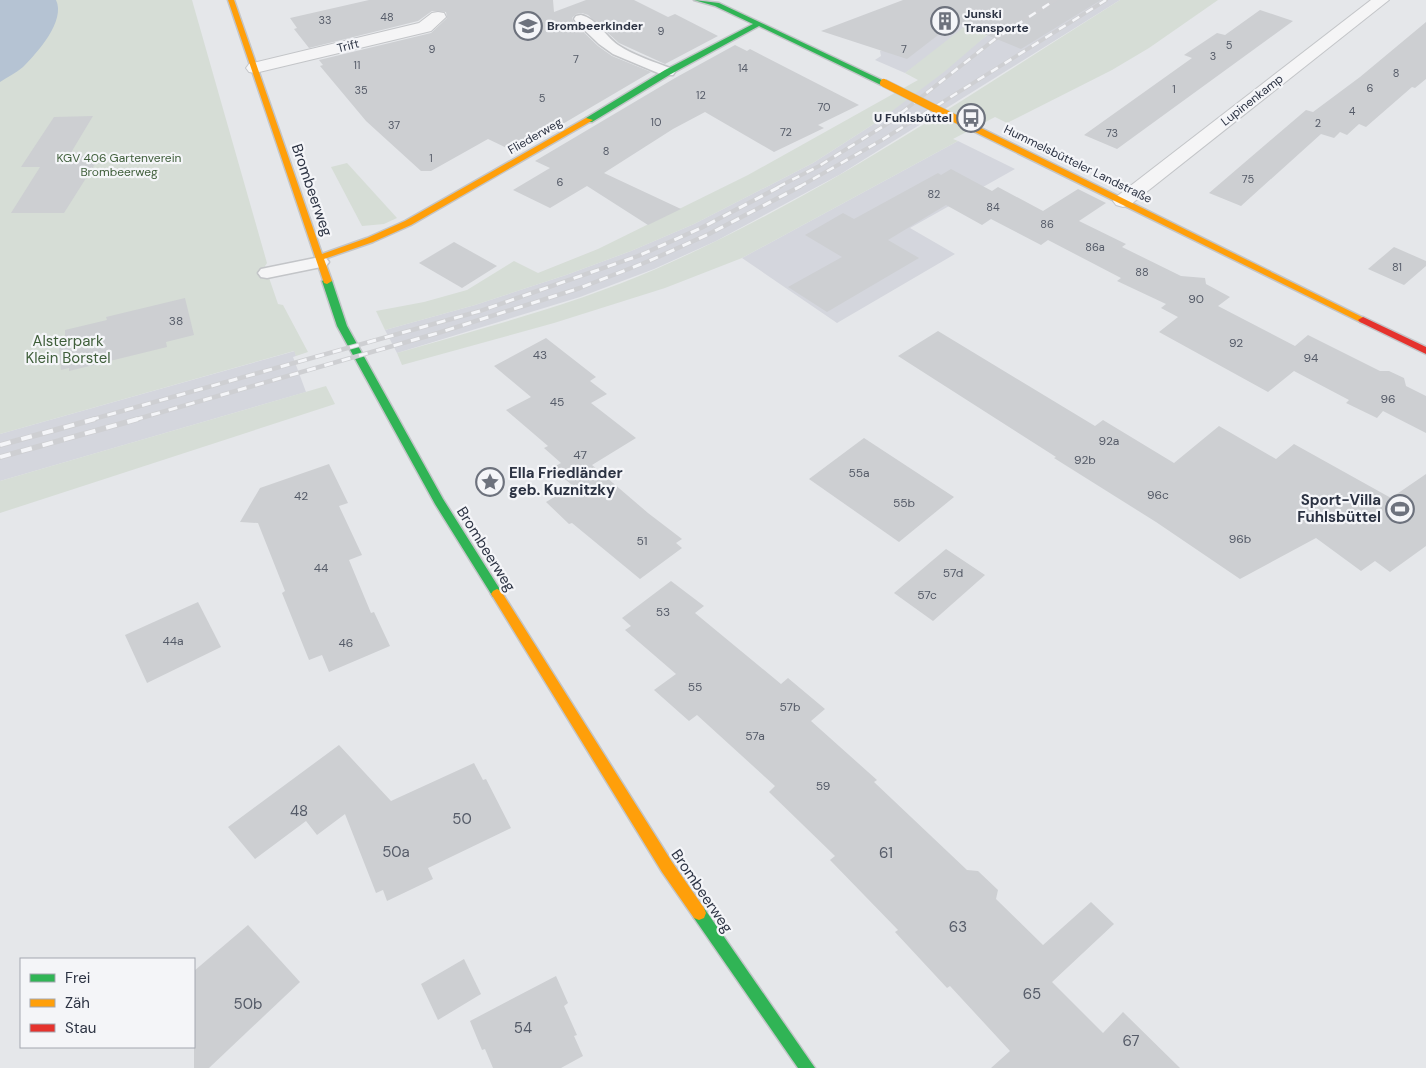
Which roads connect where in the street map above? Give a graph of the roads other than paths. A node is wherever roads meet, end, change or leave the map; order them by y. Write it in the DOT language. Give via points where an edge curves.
graph roads {
  1 [pos="232,0"];
  2 [pos="697,0"];
  3 [pos="1381,0"];
  4 [pos="716,2"];
  5 [pos="438,17"];
  6 [pos="581,19"];
  7 [pos="758,24"];
  8 [pos="255,68"];
  9 [pos="668,72"];
  10 [pos="1123,201"];
  11 [pos="320,260"];
  12 [pos="267,273"];
  13 [pos="1426,351"];
  14 [pos="807,1068"];
  1 -- 8 [label="main road, Brombeerweg"];
  2 -- 4 [label="main road, Hummelsbütteler Landstraße"];
  3 -- 10 [label="street, Lupinenkamp"];
  4 -- 7 [label="main road, Hummelsbütteler Landstraße"];
  5 -- 8 [label="street, Trift" via="424,27"];
  6 -- 9 [label="lane" via="590,24 604,42"];
  7 -- 9 [label="main road, Fliederweg"];
  7 -- 10 [label="main road, Hummelsbütteler Landstraße, bridge"];
  8 -- 11 [label="main road, Brombeerweg"];
  9 -- 11 [label="main road, Fliederweg" via="408,223"];
  10 -- 13 [label="main road, Hummelsbütteler Landstraße"];
  11 -- 12 [label="lane"];
  11 -- 14 [label="main road, Brombeerweg" via="342,326 439,501 667,867"];
}
